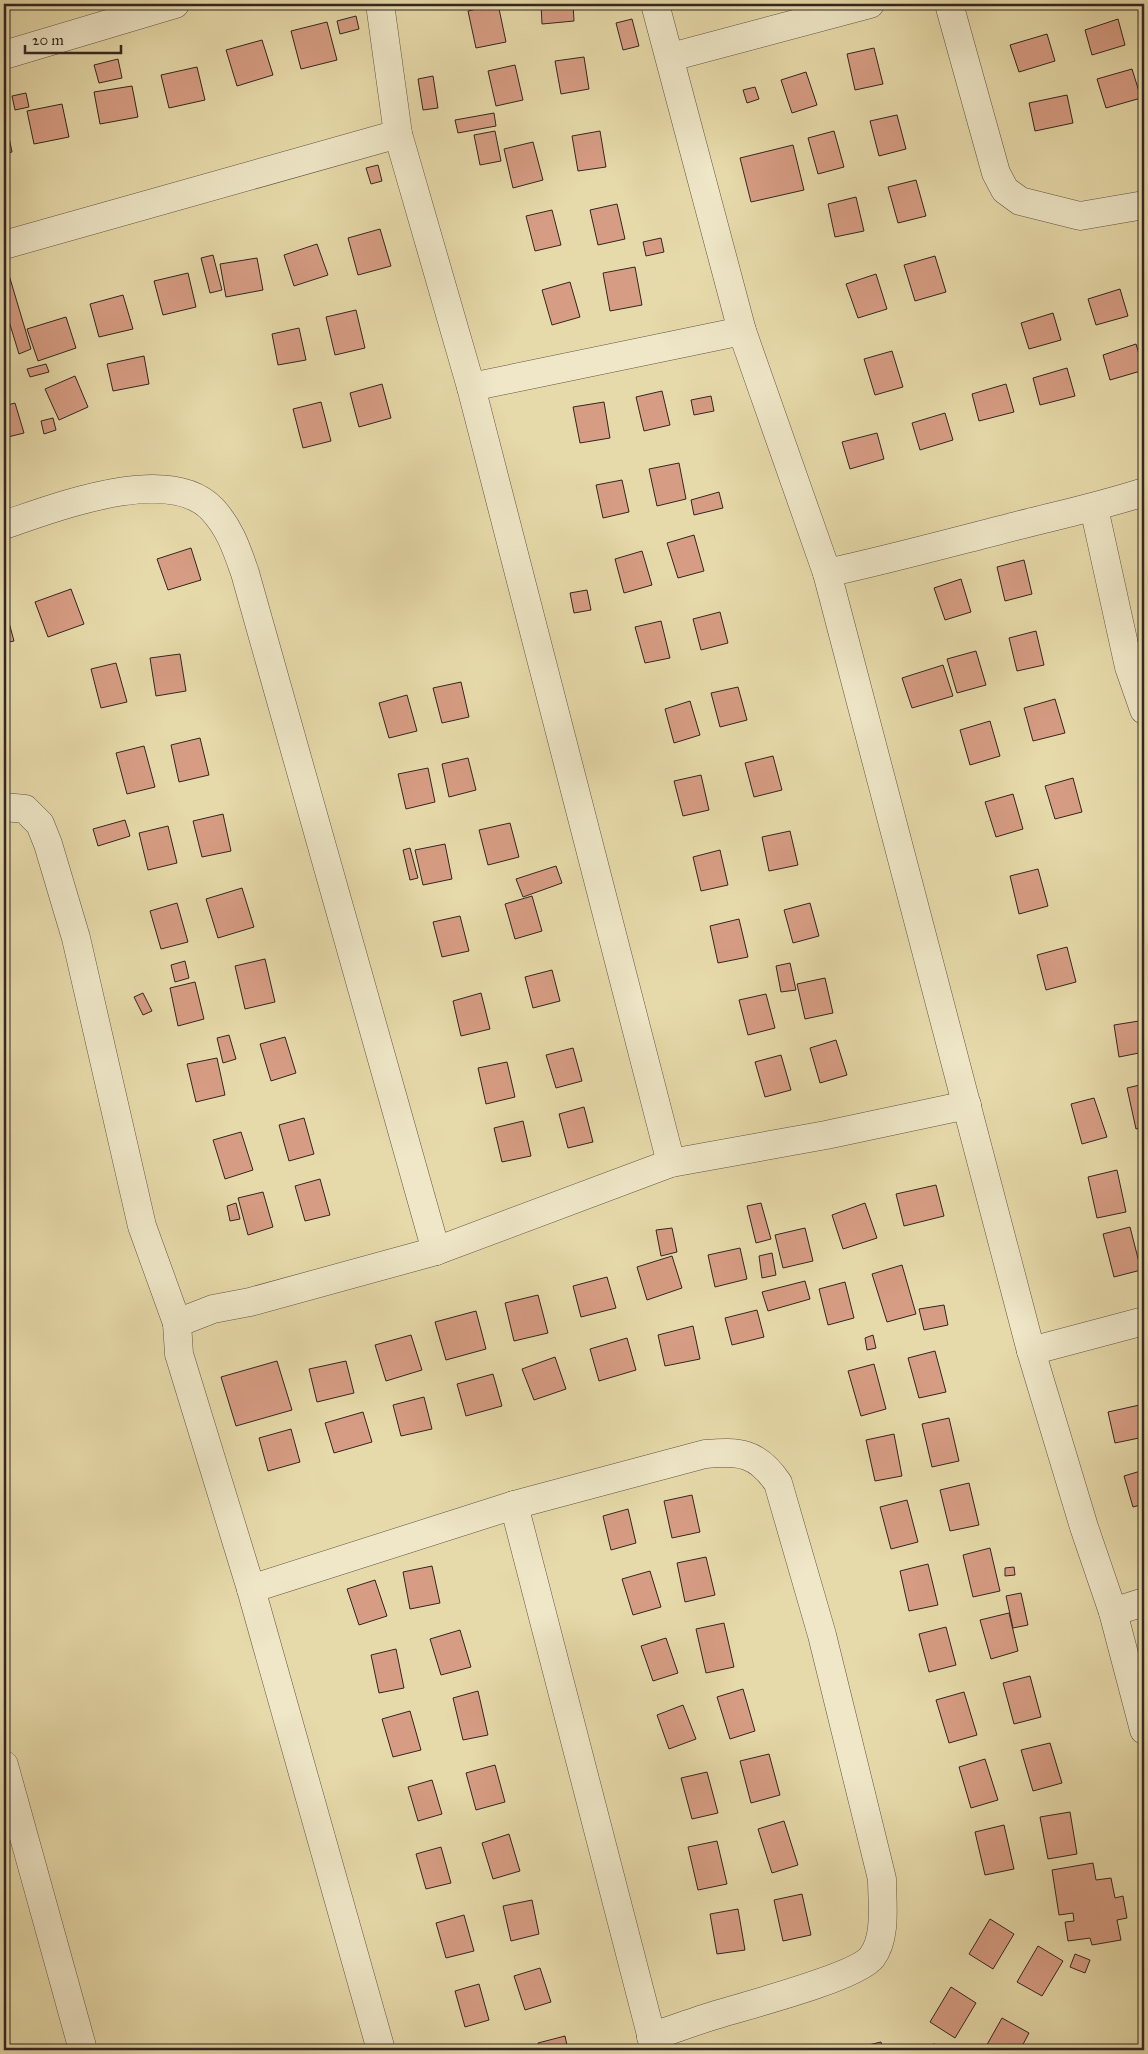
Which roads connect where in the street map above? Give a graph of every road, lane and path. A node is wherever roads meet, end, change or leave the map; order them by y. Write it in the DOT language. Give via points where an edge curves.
graph roads {
  1 [pos="175,4"];
  2 [pos="380,4"];
  3 [pos="655,4"];
  4 [pos="870,4"];
  5 [pos="949,4"];
  6 [pos="4,55"];
  7 [pos="670,57"];
  8 [pos="398,134"];
  9 [pos="1144,205"];
  10 [pos="4,245"];
  11 [pos="742,331"];
  12 [pos="471,387"];
  13 [pos="1144,492"];
  14 [pos="1094,508"];
  15 [pos="4,525"];
  16 [pos="827,573"];
  17 [pos="1144,710"];
  18 [pos="4,807"];
  19 [pos="967,1105"];
  20 [pos="671,1163"];
  21 [pos="436,1251"];
  22 [pos="1144,1321"];
  23 [pos="177,1323"];
  24 [pos="1031,1351"];
  25 [pos="514,1505"];
  26 [pos="250,1589"];
  27 [pos="1144,1602"];
  28 [pos="1113,1612"];
  29 [pos="1144,1730"];
  30 [pos="4,1764"];
  31 [pos="653,2044"];
  32 [pos="83,2050"];
  33 [pos="381,2050"];
  1 -- 6 [label="street"];
  2 -- 8 [label="street"];
  3 -- 7 [label="street"];
  4 -- 7 [label="street"];
  5 -- 9 [label="street" via="996,173 1005,190 1020,201 1080,216"];
  7 -- 11 [label="street"];
  8 -- 10 [label="street"];
  8 -- 12 [label="street"];
  11 -- 12 [label="street"];
  11 -- 16 [label="street"];
  12 -- 20 [label="street"];
  13 -- 14 [label="street"];
  14 -- 16 [label="street"];
  14 -- 17 [label="street" via="1129,667"];
  15 -- 21 [label="street" via="90,496 162,488 193,496 212,508 232,535"];
  16 -- 19 [label="street"];
  18 -- 23 [label="street" via="25,809 40,824 48,844 76,938 142,1226"];
  19 -- 20 [label="street"];
  19 -- 24 [label="street"];
  20 -- 21 [label="street"];
  21 -- 23 [label="street" via="214,1309"];
  22 -- 24 [label="street"];
  23 -- 26 [label="street" via="179,1354"];
  24 -- 28 [label="street"];
  25 -- 26 [label="street"];
  25 -- 31 [label="street"];
  25 -- 31 [label="street" via="705,1454 734,1452 753,1458 768,1468 778,1483 822,1635 882,1879 880,1940 872,1957 862,1967"];
  26 -- 33 [label="street"];
  27 -- 28 [label="street"];
  28 -- 29 [label="street"];
  30 -- 32 [label="street"];
}
